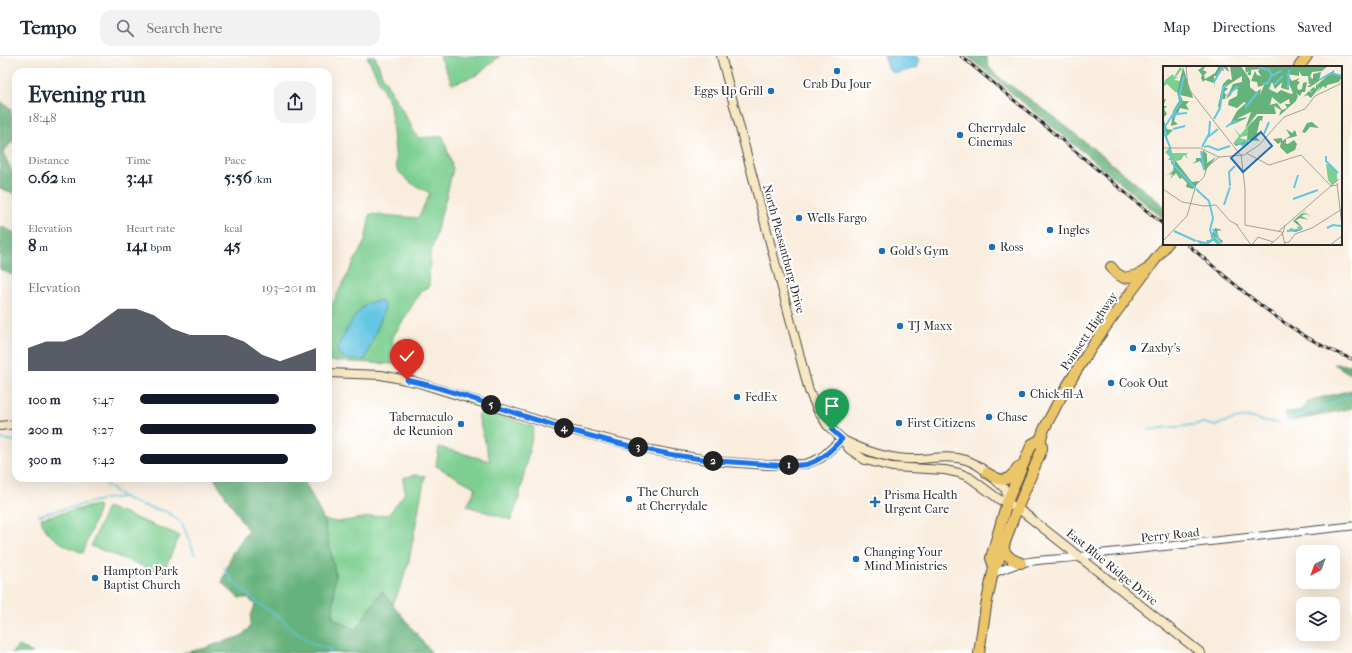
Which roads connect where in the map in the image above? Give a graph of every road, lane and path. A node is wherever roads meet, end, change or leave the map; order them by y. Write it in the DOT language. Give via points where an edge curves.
graph roads {
  1 [pos="721,56"];
  2 [pos="1307,56"];
  3 [pos="1300,66"];
  4 [pos="1165,246"];
  5 [pos="1111,267"];
  6 [pos="1149,268"];
  7 [pos="332,373"];
  8 [pos="12,424"];
  9 [pos="0,426"];
  10 [pos="842,439"];
  11 [pos="1041,439"];
  12 [pos="1027,452"];
  13 [pos="986,473"];
  14 [pos="1008,502"];
  15 [pos="1017,508"];
  16 [pos="1352,526"];
  17 [pos="1003,548"];
  18 [pos="1081,558"];
  19 [pos="1021,563"];
  20 [pos="993,570"];
  21 [pos="979,653"];
  22 [pos="1200,653"];
  1 -- 10 [label="main road, North Pleasantburg Drive" via="809,391 822,418"];
  2 -- 3 [label="highway"];
  4 -- 6 [label="highway, Poinsett Highway"];
  5 -- 6 [label="highway" via="1116,274 1124,278 1138,275"];
  6 -- 11 [label="highway, Poinsett Highway" via="1086,356 1058,402"];
  7 -- 10 [label="main road" via="381,375 416,382 566,429 651,450 713,461 773,465 806,464 821,458"];
  8 -- 9 [label="main road"];
  10 -- 13 [label="main road" via="870,452 894,458 944,457 966,460"];
  10 -- 14 [label="main road, North Pleasantburg Drive" via="849,449 870,462 900,468 959,473 969,477 1000,500"];
  11 -- 12 [label="highway, Poinsett Highway" via="1032,444"];
  11 -- 15 [label="highway, Poinsett Highway" via="1042,449"];
  12 -- 13 [label="highway" via="1011,477 998,480"];
  12 -- 14 [label="highway, Poinsett Highway"];
  13 -- 14 [label="main road" via="1006,490"];
  14 -- 15 [label="main road, East Blue Ridge Drive"];
  14 -- 20 [label="highway, Poinsett Highway" via="991,558"];
  15 -- 17 [label="highway, Poinsett Highway"];
  15 -- 18 [label="main road, East Blue Ridge Drive"];
  16 -- 18 [label="street, Perry Road" via="1095,554"];
  17 -- 19 [label="highway" via="1012,560"];
  17 -- 20 [label="highway, Poinsett Highway"];
  18 -- 19 [label="street, Perry Road"];
  18 -- 22 [label="main road, East Blue Ridge Drive"];
  19 -- 20 [label="street, Perry Road"];
  20 -- 21 [label="highway, Poinsett Highway"];
}
